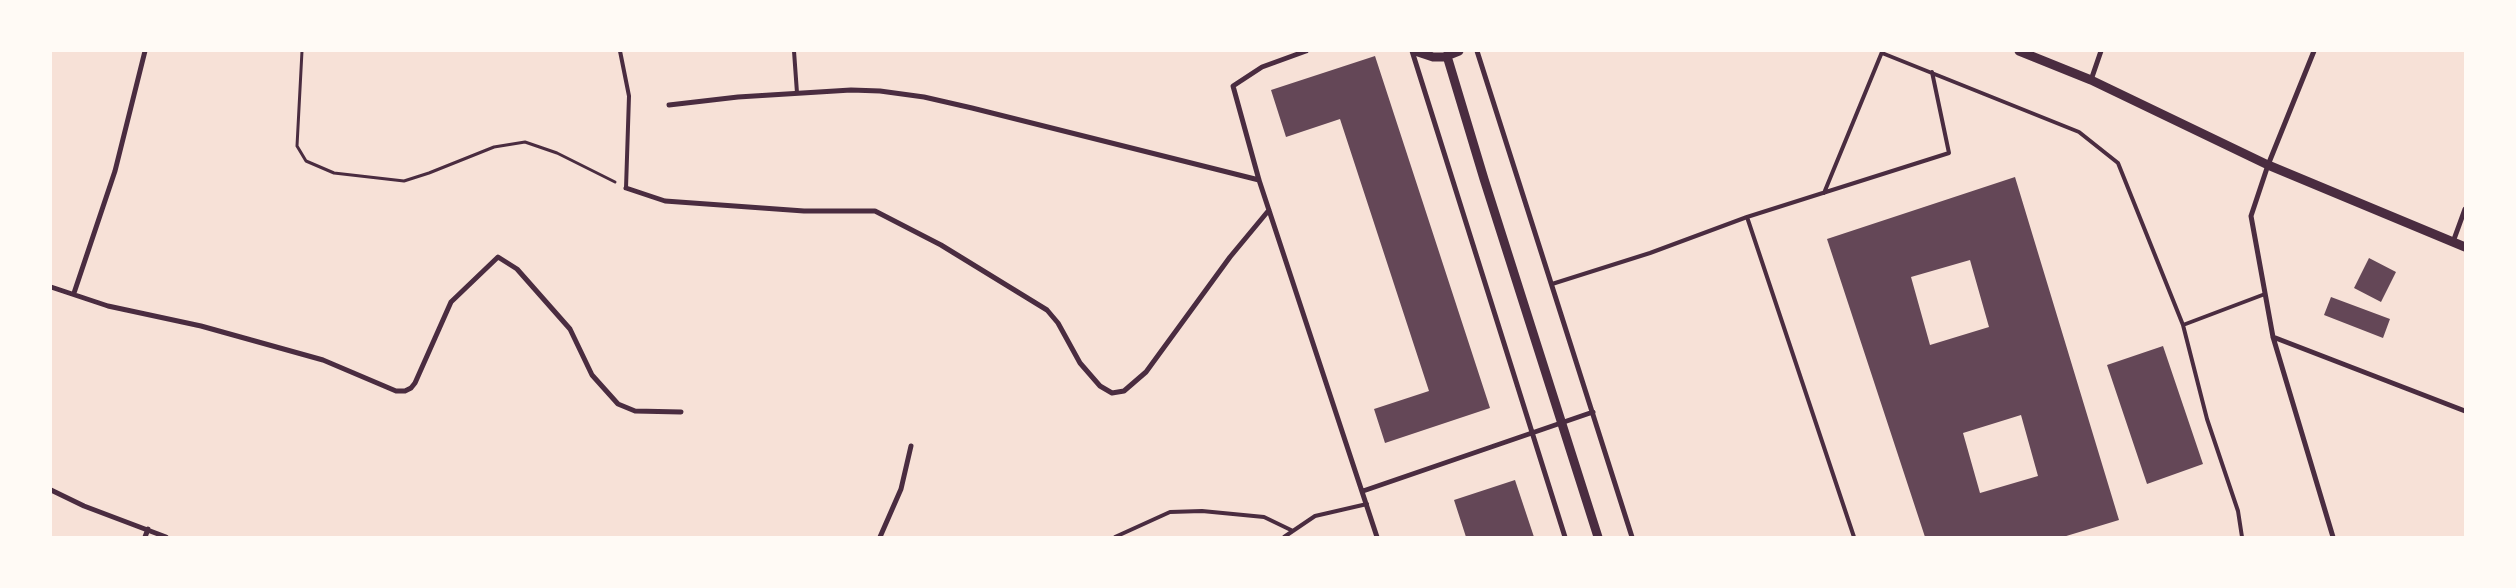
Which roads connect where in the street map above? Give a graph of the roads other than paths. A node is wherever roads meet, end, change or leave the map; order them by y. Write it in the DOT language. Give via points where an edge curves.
graph roads {
  1 [pos="144,51"];
  2 [pos="620,51"];
  3 [pos="794,51"];
  4 [pos="1306,51"];
  5 [pos="1413,51"];
  6 [pos="1459,51"];
  7 [pos="1477,51"];
  8 [pos="2019,51"];
  9 [pos="2101,51"];
  10 [pos="2314,51"];
  11 [pos="1882,52"];
  12 [pos="1447,56"];
  13 [pos="1932,72"];
  14 [pos="2091,80"];
  15 [pos="797,94"];
  16 [pos="669,104"];
  17 [pos="2268,165"];
  18 [pos="1259,180"];
  19 [pos="626,188"];
  20 [pos="1824,193"];
  21 [pos="2465,209"];
  22 [pos="1269,210"];
  23 [pos="1747,217"];
  24 [pos="2453,242"];
  25 [pos="2465,247"];
  26 [pos="1552,284"];
  27 [pos="51,287"];
  28 [pos="74,293"];
  29 [pos="2265,294"];
  30 [pos="2183,325"];
  31 [pos="2273,337"];
  32 [pos="2465,411"];
  33 [pos="681,412"];
  34 [pos="1593,412"];
  35 [pos="1562,423"];
  36 [pos="1532,434"];
  37 [pos="911,446"];
  38 [pos="51,490"];
  39 [pos="1363,491"];
  40 [pos="1367,504"];
  41 [pos="148,529"];
  42 [pos="1293,531"];
  43 [pos="145,537"];
  44 [pos="166,537"];
  45 [pos="880,537"];
  46 [pos="1115,537"];
  47 [pos="1284,537"];
  48 [pos="1377,537"];
  49 [pos="1565,537"];
  50 [pos="1598,537"];
  51 [pos="1632,537"];
  52 [pos="1854,537"];
  53 [pos="2242,537"];
  54 [pos="2333,537"];
  1 -- 28 [label="street" via="115,171"];
  2 -- 19 [label="lane" via="629,96"];
  3 -- 15 [label="lane"];
  4 -- 18 [label="street" via="1262,67 1233,86"];
  5 -- 12 [label="street" via="1433,57"];
  5 -- 36 [label="street"];
  6 -- 12 [label="street"];
  7 -- 26 [label="street"];
  8 -- 14 [label="street"];
  9 -- 14 [label="street"];
  10 -- 17 [label="street"];
  11 -- 13 [label="lane"];
  11 -- 20 [label="lane"];
  12 -- 35 [label="street"];
  13 -- 20 [label="lane" via="1949,153"];
  13 -- 30 [label="lane" via="2079,132 2118,163"];
  14 -- 17 [label="street"];
  15 -- 16 [label="street"];
  15 -- 18 [label="street" via="870,91 924,97"];
  17 -- 24 [label="street"];
  17 -- 29 [label="street" via="2251,216"];
  18 -- 22 [label="street"];
  19 -- 22 [label="street" via="665,201 804,211 875,211 941,245 1047,310 1080,363 1100,386 1112,393 1124,392 1146,372 1230,257"];
  20 -- 23 [label="lane"];
  21 -- 24 [label="street"];
  22 -- 39 [label="street"];
  23 -- 26 [label="lane" via="1650,253"];
  23 -- 52 [label="lane"];
  24 -- 25 [label="street"];
  26 -- 34 [label="street"];
  27 -- 28 [label="street"];
  28 -- 33 [label="street" via="108,306 201,326 323,360 396,391 405,391 415,383 450,302 498,257 517,268 570,329 592,375 618,404 635,411"];
  29 -- 30 [label="lane"];
  29 -- 31 [label="street"];
  30 -- 53 [label="lane" via="2206,418 2238,511"];
  31 -- 32 [label="street"];
  31 -- 54 [label="street"];
  34 -- 35 [label="street"];
  34 -- 51 [label="street"];
  35 -- 36 [label="street"];
  35 -- 50 [label="street"];
  36 -- 39 [label="street"];
  36 -- 49 [label="street"];
  37 -- 45 [label="street" via="901,488"];
  38 -- 41 [label="street" via="84,506"];
  39 -- 40 [label="street"];
  40 -- 42 [label="lane" via="1315,516"];
  40 -- 48 [label="street"];
  41 -- 43 [label="street"];
  41 -- 44 [label="street"];
  42 -- 46 [label="lane" via="1264,516 1202,510 1170,512"];
  42 -- 47 [label="lane"];
}
